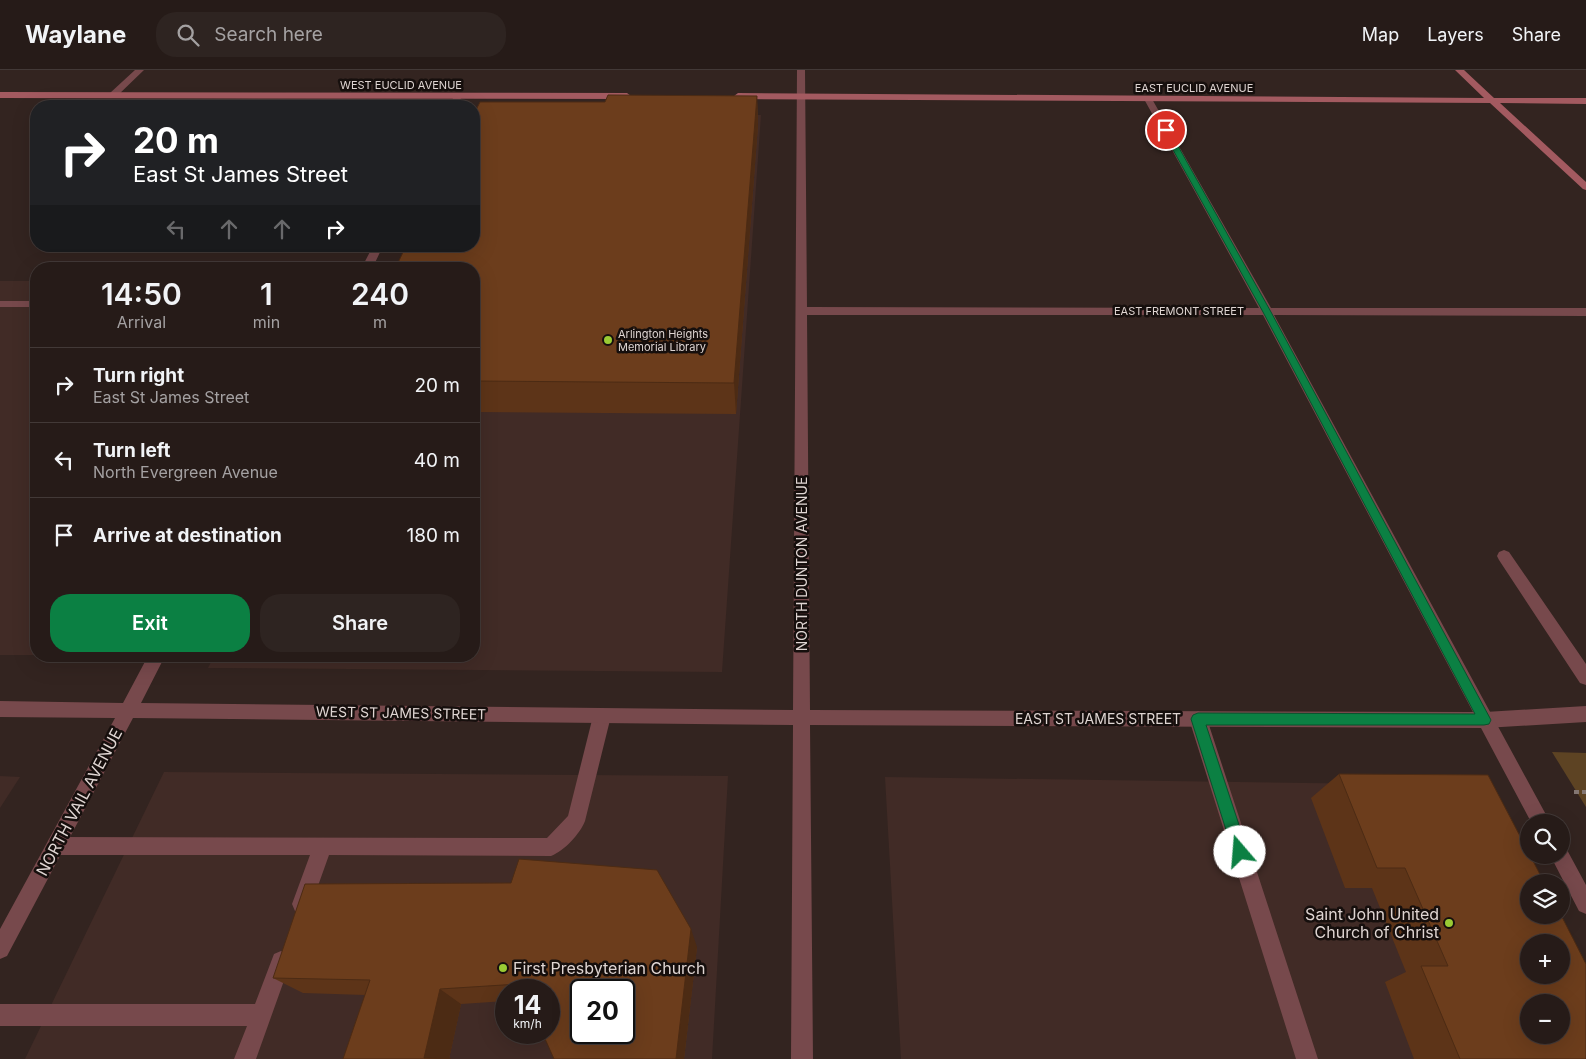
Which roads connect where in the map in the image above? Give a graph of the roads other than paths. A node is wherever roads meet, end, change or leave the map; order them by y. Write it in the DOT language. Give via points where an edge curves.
graph roads {
  1 [pos="140,70"];
  2 [pos="801,70"];
  3 [pos="1459,70"];
  4 [pos="0,95"];
  5 [pos="114,95"];
  6 [pos="458,96"];
  7 [pos="633,96"];
  8 [pos="731,96"];
  9 [pos="801,96"];
  10 [pos="1148,99"];
  11 [pos="456,100"];
  12 [pos="1494,101"];
  13 [pos="1586,102"];
  14 [pos="1586,187"];
  15 [pos="0,304"];
  16 [pos="30,304"];
  17 [pos="802,311"];
  18 [pos="1267,312"];
  19 [pos="1586,312"];
  20 [pos="1504,556"];
  21 [pos="154,662"];
  22 [pos="1586,678"];
  23 [pos="0,708"];
  24 [pos="128,710"];
  25 [pos="1586,714"];
  26 [pos="602,716"];
  27 [pos="802,718"];
  28 [pos="1198,719"];
  29 [pos="1484,720"];
  30 [pos="1537,814"];
  31 [pos="56,846"];
  32 [pos="323,846"];
  33 [pos="1564,864"];
  34 [pos="1586,904"];
  35 [pos="295,921"];
  36 [pos="289,940"];
  37 [pos="0,948"];
  38 [pos="0,1015"];
  39 [pos="261,1015"];
  40 [pos="245,1059"];
  41 [pos="802,1059"];
  42 [pos="1307,1059"];
  1 -- 5 [label="street"];
  2 -- 9 [label="street, NORTH DUNTON AVENUE"];
  3 -- 12 [label="street"];
  4 -- 5 [label="street, WEST EUCLID AVENUE"];
  5 -- 6 [label="street, WEST EUCLID AVENUE"];
  6 -- 7 [label="street, WEST EUCLID AVENUE"];
  6 -- 11 [label="street"];
  8 -- 9 [label="street"];
  9 -- 10 [label="street, EAST EUCLID AVENUE"];
  9 -- 17 [label="street, NORTH DUNTON AVENUE"];
  10 -- 12 [label="street, EAST EUCLID AVENUE"];
  10 -- 18 [label="street"];
  12 -- 13 [label="street, EAST EUCLID AVENUE"];
  12 -- 14 [label="street"];
  15 -- 16 [label="street"];
  17 -- 18 [label="street, EAST FREMONT STREET"];
  17 -- 27 [label="street, NORTH DUNTON AVENUE"];
  18 -- 19 [label="street, EAST FREMONT STREET"];
  18 -- 29 [label="street"];
  20 -- 22 [label="street"];
  21 -- 24 [label="street, NORTH VAIL AVENUE"];
  23 -- 24 [label="street, WEST ST JAMES STREET"];
  24 -- 26 [label="street, WEST ST JAMES STREET"];
  24 -- 31 [label="street, NORTH VAIL AVENUE"];
  25 -- 29 [label="street, EAST ST JAMES STREET"];
  26 -- 27 [label="street, WEST ST JAMES STREET"];
  26 -- 32 [label="street" via="576,821 550,847"];
  27 -- 28 [label="street, EAST ST JAMES STREET"];
  27 -- 41 [label="street, NORTH DUNTON AVENUE"];
  28 -- 29 [label="street, EAST ST JAMES STREET"];
  28 -- 42 [label="street"];
  29 -- 30 [label="street"];
  31 -- 32 [label="street"];
  31 -- 37 [label="street, NORTH VAIL AVENUE"];
  32 -- 35 [label="street"];
  33 -- 34 [label="street"];
  36 -- 39 [label="street"];
  38 -- 39 [label="street"];
  39 -- 40 [label="street"];
}
